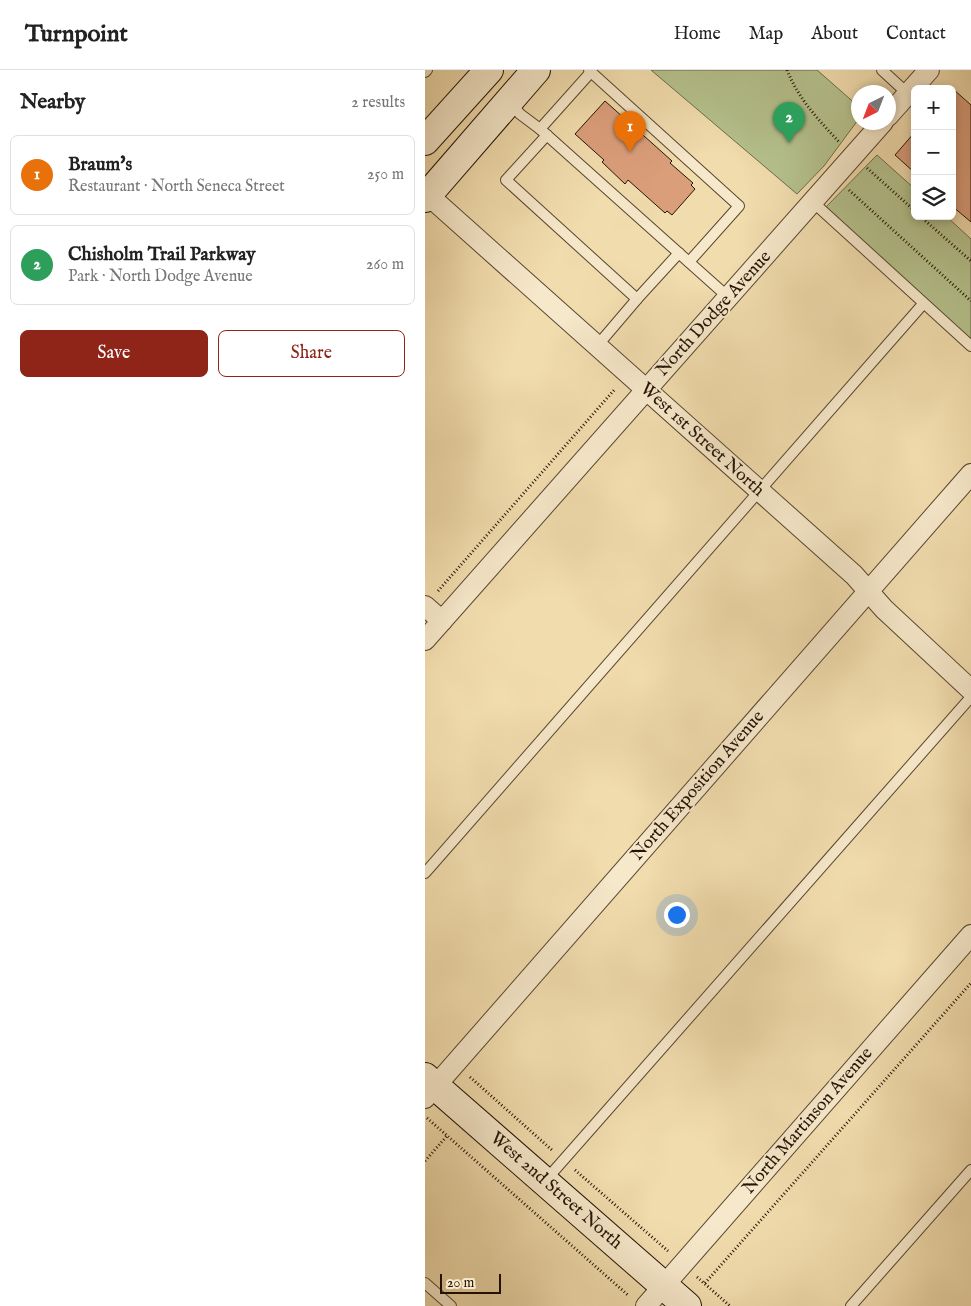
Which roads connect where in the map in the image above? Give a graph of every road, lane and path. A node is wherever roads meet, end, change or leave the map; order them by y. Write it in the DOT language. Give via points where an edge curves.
graph roads {
  1 [pos="535,70"];
  2 [pos="882,70"];
  3 [pos="929,70"];
  4 [pos="590,71"];
  5 [pos="479,74"];
  6 [pos="908,94"];
  7 [pos="509,101"];
  8 [pos="896,108"];
  9 [pos="876,130"];
  10 [pos="543,132"];
  11 [pos="425,142"];
  12 [pos="833,179"];
  13 [pos="426,196"];
  14 [pos="814,203"];
  15 [pos="925,220"];
  16 [pos="679,253"];
  17 [pos="971,261"];
  18 [pos="689,262"];
  19 [pos="728,297"];
  20 [pos="637,299"];
  21 [pos="971,300"];
  22 [pos="923,304"];
  23 [pos="597,346"];
  24 [pos="971,346"];
  25 [pos="617,386"];
  26 [pos="646,389"];
  27 [pos="971,474"];
  28 [pos="761,492"];
  29 [pos="869,592"];
  30 [pos="428,602"];
  31 [pos="442,621"];
  32 [pos="425,640"];
  33 [pos="971,690"];
  34 [pos="971,697"];
  35 [pos="425,873"];
  36 [pos="971,936"];
  37 [pos="971,983"];
  38 [pos="455,1064"];
  39 [pos="429,1087"];
  40 [pos="425,1116"];
  41 [pos="447,1136"];
  42 [pos="564,1160"];
  43 [pos="425,1161"];
  44 [pos="971,1170"];
  45 [pos="545,1182"];
  46 [pos="683,1264"];
  47 [pos="425,1283"];
  48 [pos="705,1283"];
  49 [pos="663,1286"];
  50 [pos="639,1303"];
  51 [pos="451,1306"];
  52 [pos="687,1306"];
  53 [pos="730,1306"];
  54 [pos="851,1306"];
  1 -- 7 [label="street"];
  2 -- 6 [label="lane"];
  3 -- 6 [label="street"];
  4 -- 10 [label="lane"];
  4 -- 18 [label="lane" via="739,206"];
  5 -- 11 [label="street"];
  6 -- 8 [label="street"];
  7 -- 10 [label="lane"];
  7 -- 13 [label="street"];
  9 -- 12 [label="street, North Dodge Avenue"];
  10 -- 16 [label="lane"];
  10 -- 20 [label="lane" via="506,180"];
  12 -- 14 [label="street, North Dodge Avenue"];
  12 -- 21 [label="path" via="852,192"];
  13 -- 23 [label="street, West 1st Street North"];
  14 -- 19 [label="street, North Dodge Avenue"];
  14 -- 22 [label="lane"];
  15 -- 17 [label="path"];
  16 -- 18 [label="lane"];
  16 -- 20 [label="lane"];
  18 -- 19 [label="lane"];
  19 -- 26 [label="street, North Dodge Avenue"];
  20 -- 23 [label="lane"];
  22 -- 24 [label="lane"];
  22 -- 28 [label="lane"];
  23 -- 26 [label="street, West 1st Street North"];
  25 -- 30 [label="path"];
  26 -- 28 [label="street, West 1st Street North"];
  26 -- 31 [label="street, North Dodge Avenue"];
  27 -- 29 [label="street, North Exposition Avenue"];
  28 -- 29 [label="street, West 1st Street North"];
  28 -- 35 [label="lane"];
  29 -- 33 [label="street, West 1st Street North"];
  29 -- 38 [label="street, North Exposition Avenue"];
  30 -- 31 [label="street"];
  31 -- 32 [label="street, North Dodge Avenue"];
  34 -- 42 [label="lane"];
  36 -- 46 [label="street, North Martinson Avenue"];
  37 -- 48 [label="path"];
  38 -- 39 [label="street, North Exposition Avenue"];
  38 -- 42 [label="path"];
  39 -- 45 [label="street, West 2nd Street North"];
  40 -- 41 [label="path"];
  41 -- 43 [label="path"];
  41 -- 50 [label="path"];
  42 -- 45 [label="lane"];
  42 -- 46 [label="path"];
  44 -- 54 [label="lane"];
  45 -- 49 [label="street, West 2nd Street North"];
  46 -- 48 [label="path"];
  46 -- 49 [label="street, North Martinson Avenue"];
  47 -- 51 [label="lane"];
  48 -- 53 [label="path"];
  49 -- 50 [label="street, North Martinson Avenue"];
  49 -- 52 [label="street, West 2nd Street North"];
}
